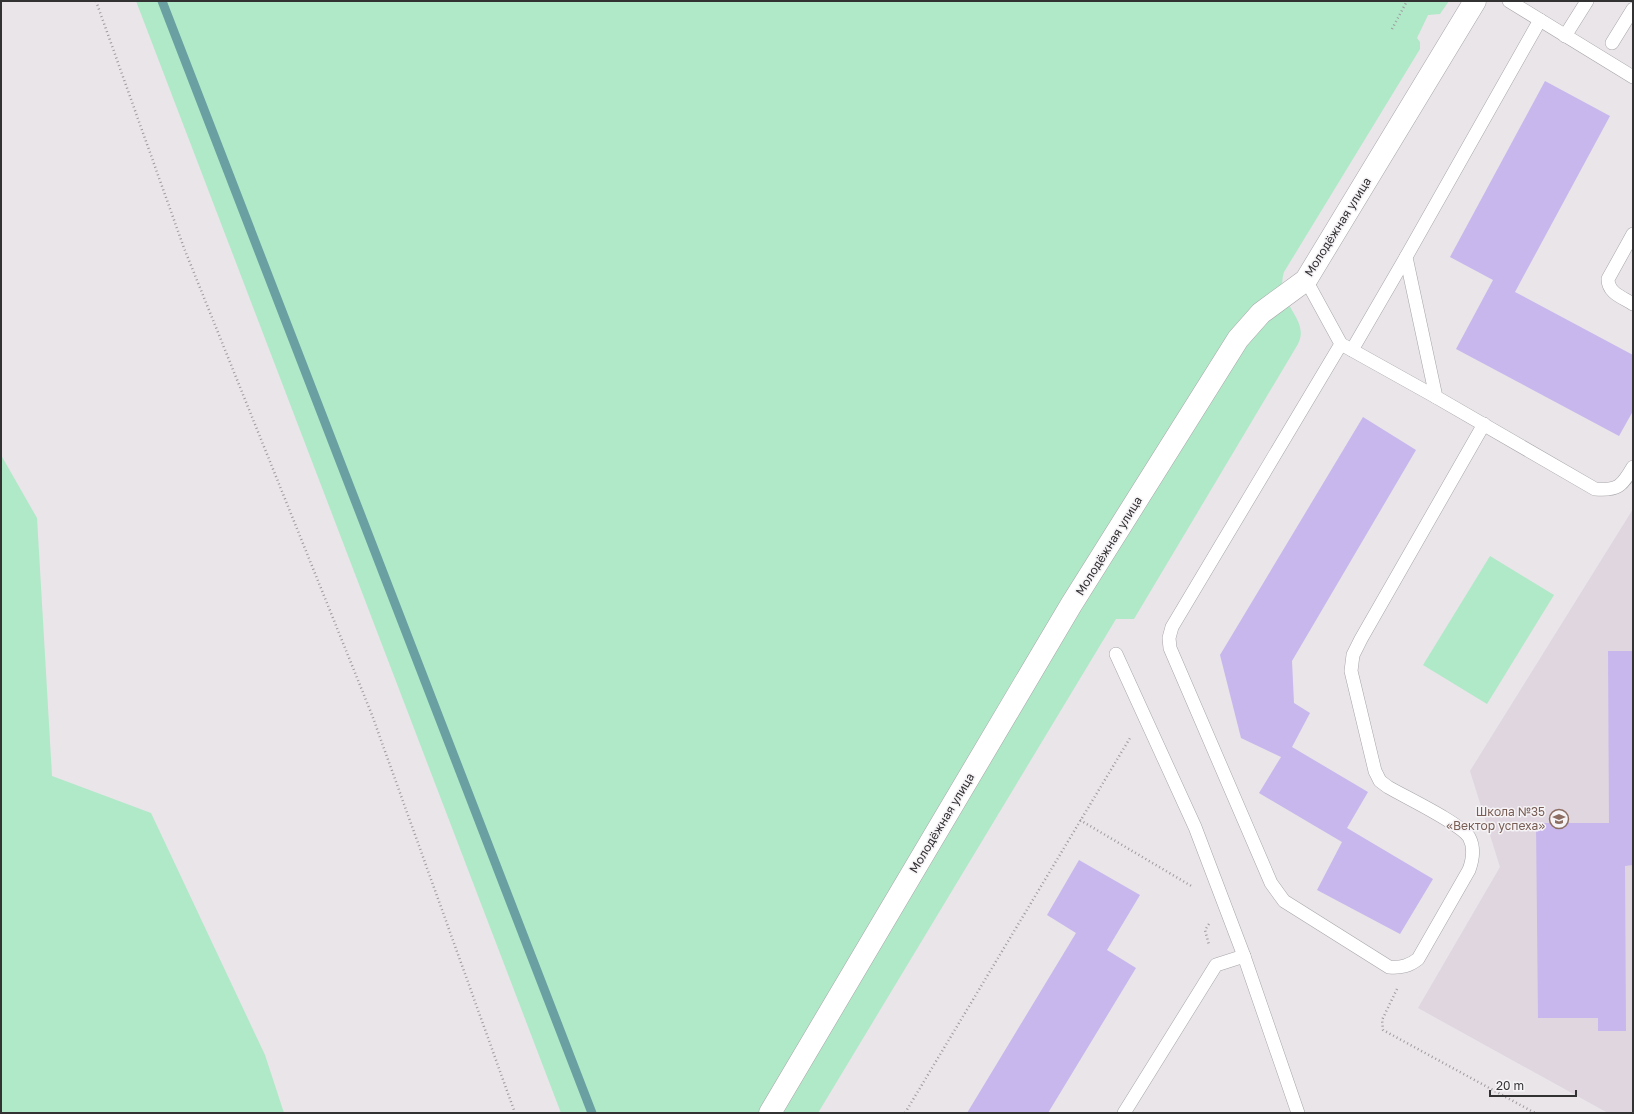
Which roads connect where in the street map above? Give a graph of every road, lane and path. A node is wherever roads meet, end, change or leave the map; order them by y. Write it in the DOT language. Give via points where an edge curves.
graph roads {
  1 [pos="96,1"];
  2 [pos="1407,1"];
  3 [pos="1475,1"];
  4 [pos="1508,1"];
  5 [pos="1587,1"];
  6 [pos="1633,9"];
  7 [pos="1540,20"];
  8 [pos="1392,28"];
  9 [pos="1566,36"];
  10 [pos="1612,43"];
  11 [pos="1633,78"];
  12 [pos="1633,234"];
  13 [pos="1406,257"];
  14 [pos="1306,280"];
  15 [pos="1633,304"];
  16 [pos="1346,347"];
  17 [pos="1436,397"];
  18 [pos="1484,424"];
  19 [pos="1633,467"];
  20 [pos="1116,654"];
  21 [pos="1148,722"];
  22 [pos="1080,820"];
  23 [pos="1195,887"];
  24 [pos="1212,920"];
  25 [pos="1244,956"];
  26 [pos="1216,965"];
  27 [pos="1409,965"];
  28 [pos="515,1113"];
  29 [pos="770,1113"];
  30 [pos="905,1113"];
  31 [pos="1124,1113"];
  32 [pos="1298,1113"];
  33 [pos="1535,1113"];
  1 -- 28 [label="path" via="184,248 372,715"];
  2 -- 8 [label="path"];
  3 -- 14 [label="street, Молодёжная улица"];
  4 -- 7 [label="lane"];
  5 -- 9 [label="lane"];
  6 -- 10 [label="lane"];
  7 -- 9 [label="lane"];
  7 -- 13 [label="lane"];
  9 -- 11 [label="lane"];
  12 -- 15 [label="lane" via="1608,279 1611,291"];
  13 -- 16 [label="lane"];
  13 -- 17 [label="lane"];
  14 -- 16 [label="lane"];
  14 -- 29 [label="street, Молодёжная улица" via="1260,313 1238,339 1071,605"];
  16 -- 17 [label="lane"];
  16 -- 27 [label="lane" via="1172,626 1170,648 1277,892 1284,901 1389,967"];
  17 -- 18 [label="lane"];
  18 -- 19 [label="lane" via="1595,489 1608,490 1620,486"];
  18 -- 27 [label="lane" via="1353,655 1351,671 1375,770 1380,781 1458,826 1468,836 1472,845 1473,855 1469,870 1418,959"];
  20 -- 21 [label="lane"];
  21 -- 22 [label="path" via="1135,730"];
  21 -- 25 [label="lane" via="1195,827"];
  22 -- 23 [label="path"];
  22 -- 30 [label="path"];
  24 -- 26 [label="path" via="1205,930"];
  25 -- 26 [label="lane"];
  25 -- 32 [label="lane"];
  26 -- 31 [label="lane"];
  27 -- 33 [label="path" via="1382,1020 1383,1030"];
}
